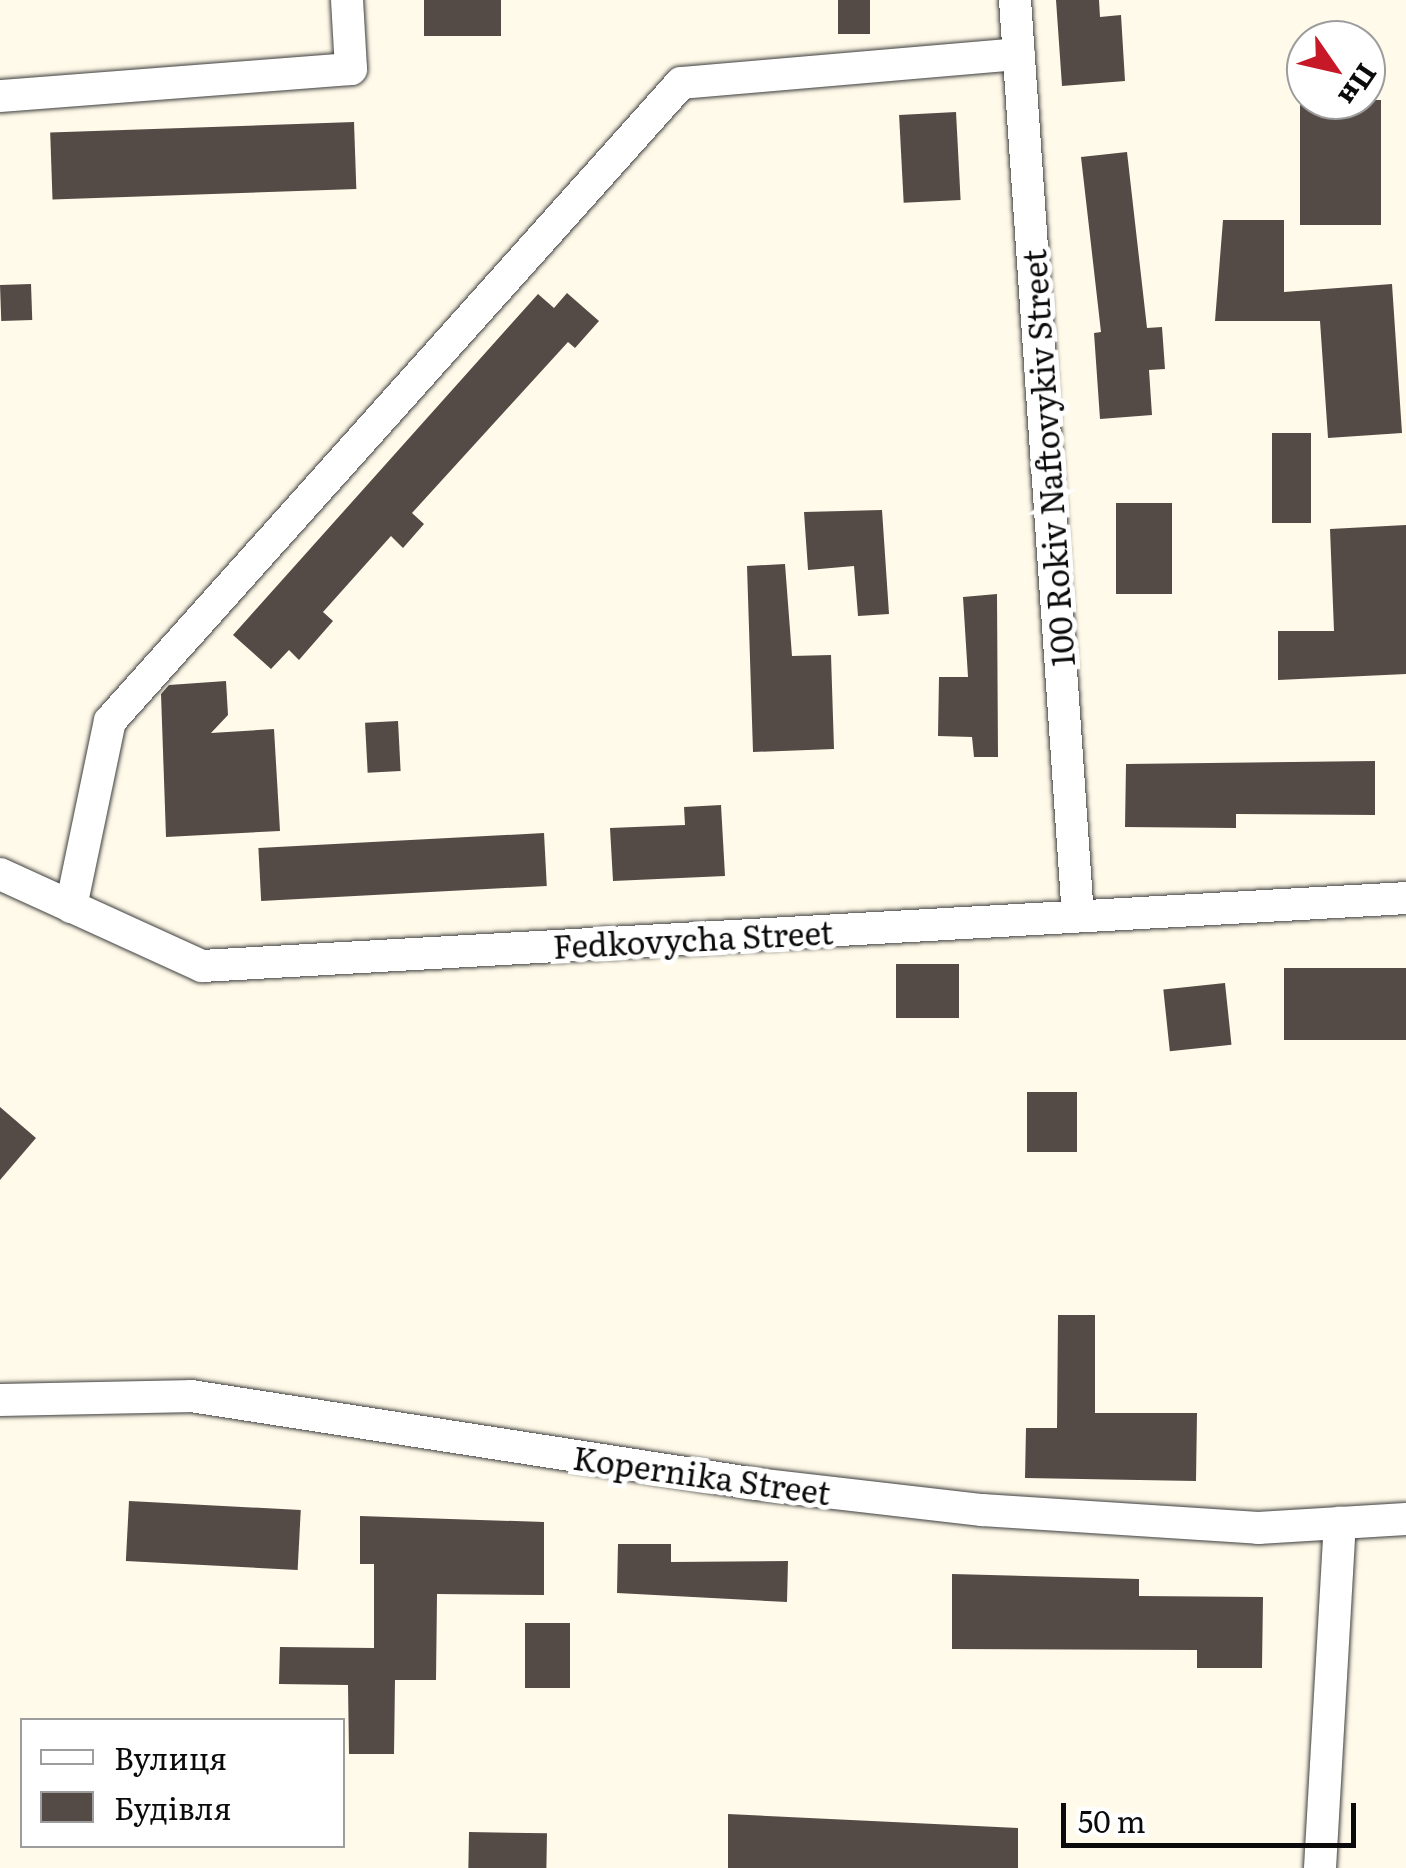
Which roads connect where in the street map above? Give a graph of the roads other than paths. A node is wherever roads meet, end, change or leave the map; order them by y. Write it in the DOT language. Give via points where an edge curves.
graph roads {
  1 [pos="348,0"];
  2 [pos="1015,0"];
  3 [pos="1019,54"];
  4 [pos="0,96"];
  5 [pos="0,874"];
  6 [pos="1406,898"];
  7 [pos="71,907"];
  8 [pos="1078,916"];
  9 [pos="0,1400"];
  10 [pos="1406,1519"];
  11 [pos="1340,1524"];
  12 [pos="1320,1868"];
  1 -- 4 [label="street" via="351,70"];
  2 -- 3 [label="street, 100 Rokiv Naftovykiv Street"];
  3 -- 7 [label="street" via="680,83 110,721"];
  3 -- 8 [label="street, 100 Rokiv Naftovykiv Street"];
  5 -- 7 [label="street, Fedkovycha Street"];
  6 -- 8 [label="street, Fedkovycha Street"];
  7 -- 8 [label="street, Fedkovycha Street" via="202,966"];
  9 -- 11 [label="street, Kopernika Street" via="191,1396 982,1510 1258,1528"];
  10 -- 11 [label="street, Kopernika Street"];
  11 -- 12 [label="street"];
}
